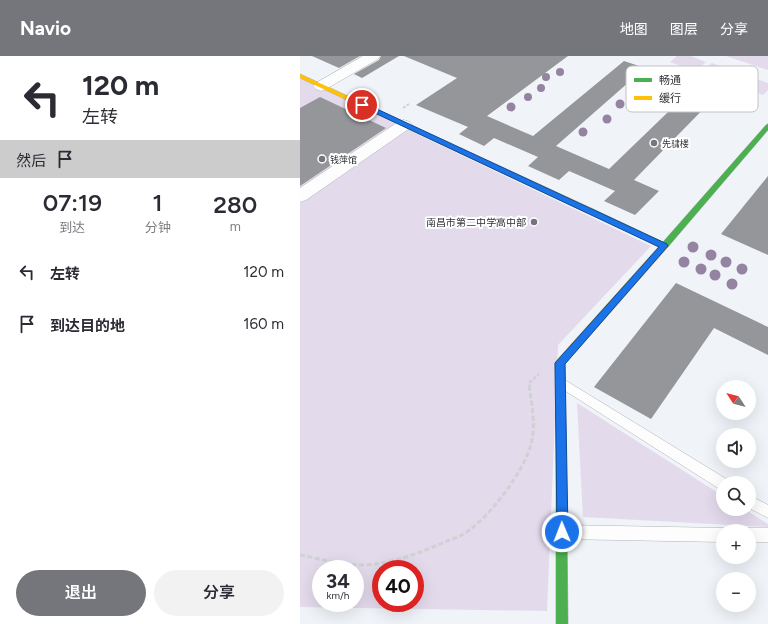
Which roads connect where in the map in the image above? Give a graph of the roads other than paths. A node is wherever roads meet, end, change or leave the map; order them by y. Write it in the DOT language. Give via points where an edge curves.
graph roads {
  1 [pos="373,56"];
  2 [pos="300,76"];
  3 [pos="322,86"];
  4 [pos="404,124"];
  5 [pos="768,126"];
  6 [pos="765,134"];
  7 [pos="300,196"];
  8 [pos="664,246"];
  9 [pos="559,382"];
  10 [pos="716,480"];
  11 [pos="756,504"];
  12 [pos="768,512"];
  13 [pos="562,532"];
  14 [pos="716,535"];
  15 [pos="756,535"];
  16 [pos="768,535"];
  17 [pos="562,624"];
  1 -- 3 [label="street"];
  2 -- 3 [label="street"];
  3 -- 4 [label="street"];
  4 -- 7 [label="street"];
  4 -- 8 [label="street"];
  5 -- 6 [label="street"];
  6 -- 8 [label="street"];
  8 -- 9 [label="street" via="560,363"];
  9 -- 10 [label="lane"];
  9 -- 13 [label="street"];
  11 -- 12 [label="lane"];
  13 -- 14 [label="lane"];
  13 -- 17 [label="street"];
  15 -- 16 [label="lane"];
}
